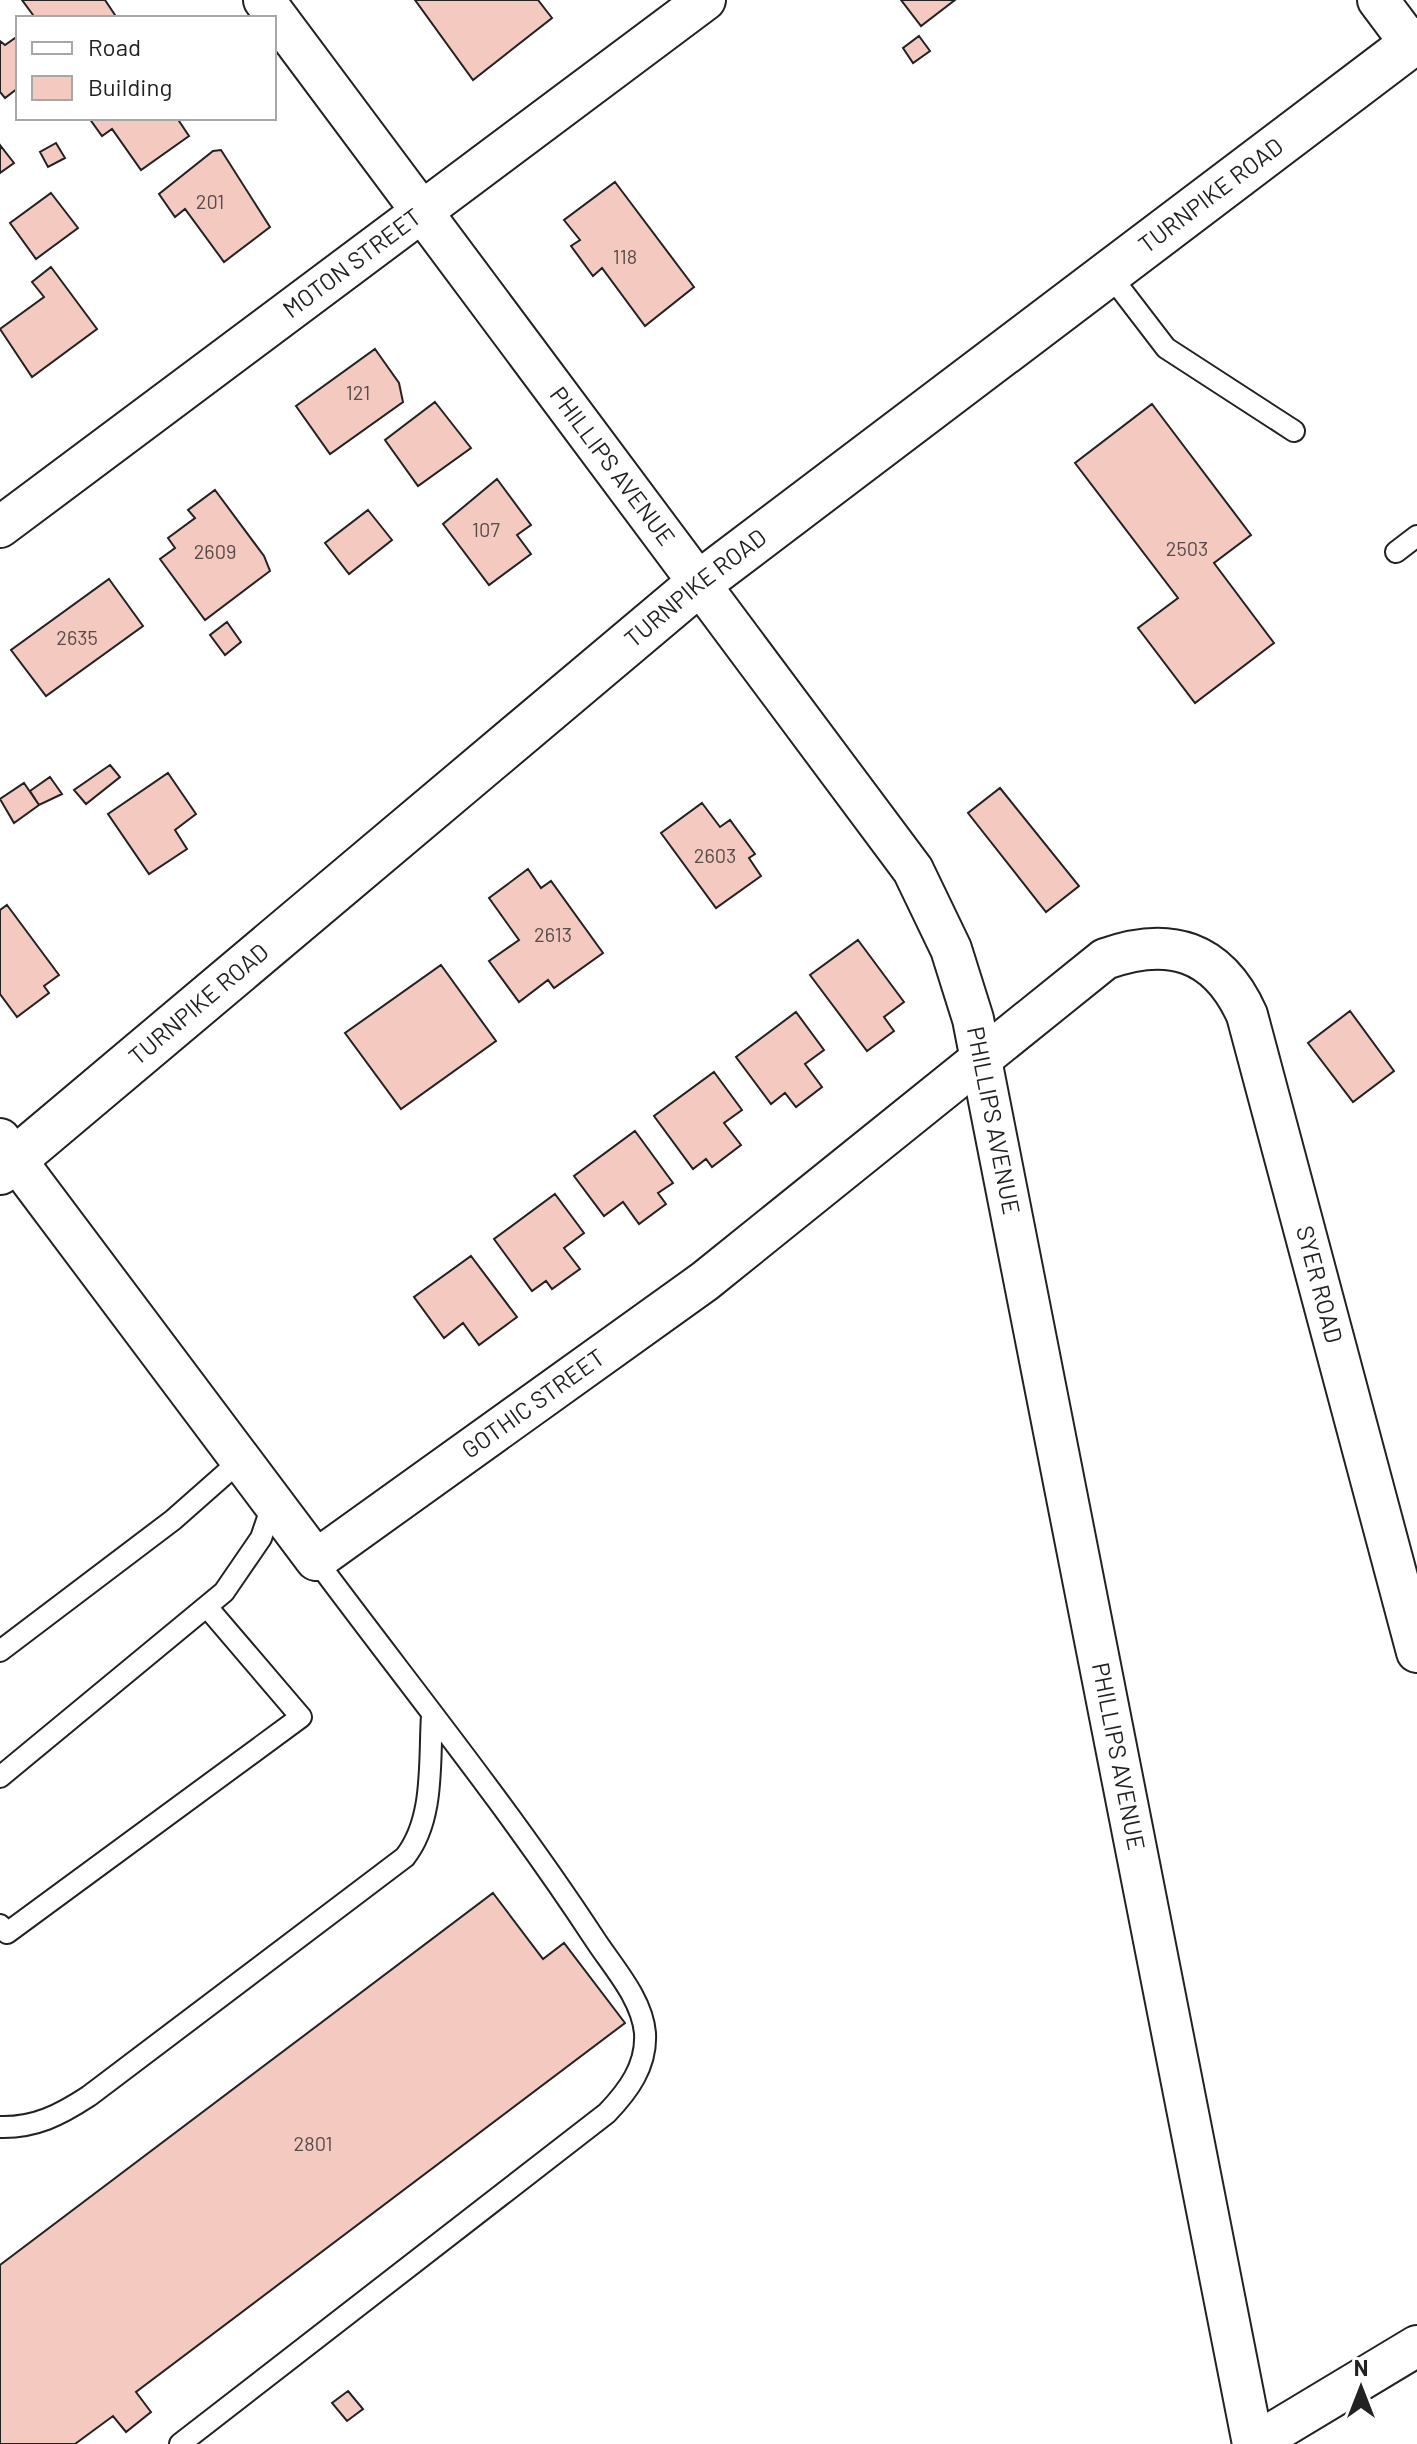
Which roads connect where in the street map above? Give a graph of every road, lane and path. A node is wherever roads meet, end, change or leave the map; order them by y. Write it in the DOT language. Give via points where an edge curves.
graph roads {
  1 [pos="705,0"];
  2 [pos="1378,0"];
  3 [pos="276,16"];
  4 [pos="1415,45"];
  5 [pos="421,212"];
  6 [pos="1110,275"];
  7 [pos="1294,431"];
  8 [pos="0,527"];
  9 [pos="1417,536"];
  10 [pos="1396,552"];
  11 [pos="697,585"];
  12 [pos="1174,950"];
  13 [pos="981,1059"];
  14 [pos="5,1157"];
  15 [pos="241,1460"];
  16 [pos="273,1503"];
  17 [pos="316,1560"];
  18 [pos="207,1607"];
  19 [pos="0,1651"];
  20 [pos="1417,1652"];
  21 [pos="432,1715"];
  22 [pos="0,1777"];
  23 [pos="0,1925"];
  24 [pos="0,2127"];
  25 [pos="1417,2346"];
  26 [pos="180,2444"];
  27 [pos="1254,2444"];
  1 -- 5 [label="street, MOTON STREET"];
  2 -- 4 [label="street"];
  3 -- 5 [label="street, PHILLIPS AVENUE"];
  4 -- 6 [label="main road, TURNPIKE ROAD"];
  5 -- 8 [label="street, MOTON STREET"];
  5 -- 11 [label="street, PHILLIPS AVENUE"];
  6 -- 7 [label="lane" via="1166,348"];
  6 -- 11 [label="main road, TURNPIKE ROAD"];
  9 -- 10 [label="lane"];
  11 -- 13 [label="street, PHILLIPS AVENUE" via="913,870 951,949"];
  11 -- 14 [label="main road, TURNPIKE ROAD"];
  12 -- 13 [label="street, GOTHIC STREET" via="1136,948 1105,959"];
  12 -- 20 [label="street, SYER ROAD" via="1198,957 1220,972 1247,1015"];
  13 -- 17 [label="street, GOTHIC STREET" via="705,1281"];
  13 -- 27 [label="street, PHILLIPS AVENUE"];
  14 -- 15 [label="street"];
  15 -- 16 [label="street"];
  15 -- 19 [label="lane" via="173,1520"];
  16 -- 17 [label="street"];
  16 -- 18 [label="lane" via="261,1538 224,1592"];
  17 -- 21 [label="lane"];
  18 -- 22 [label="lane"];
  18 -- 23 [label="lane" via="301,1717 7,1933"];
  21 -- 24 [label="lane" via="424,1815 405,1857 89,2096 48,2120"];
  21 -- 26 [label="lane" via="568,1899 638,2005 645,2034 641,2064 628,2091 607,2113"];
  25 -- 27 [label="street"];
}
